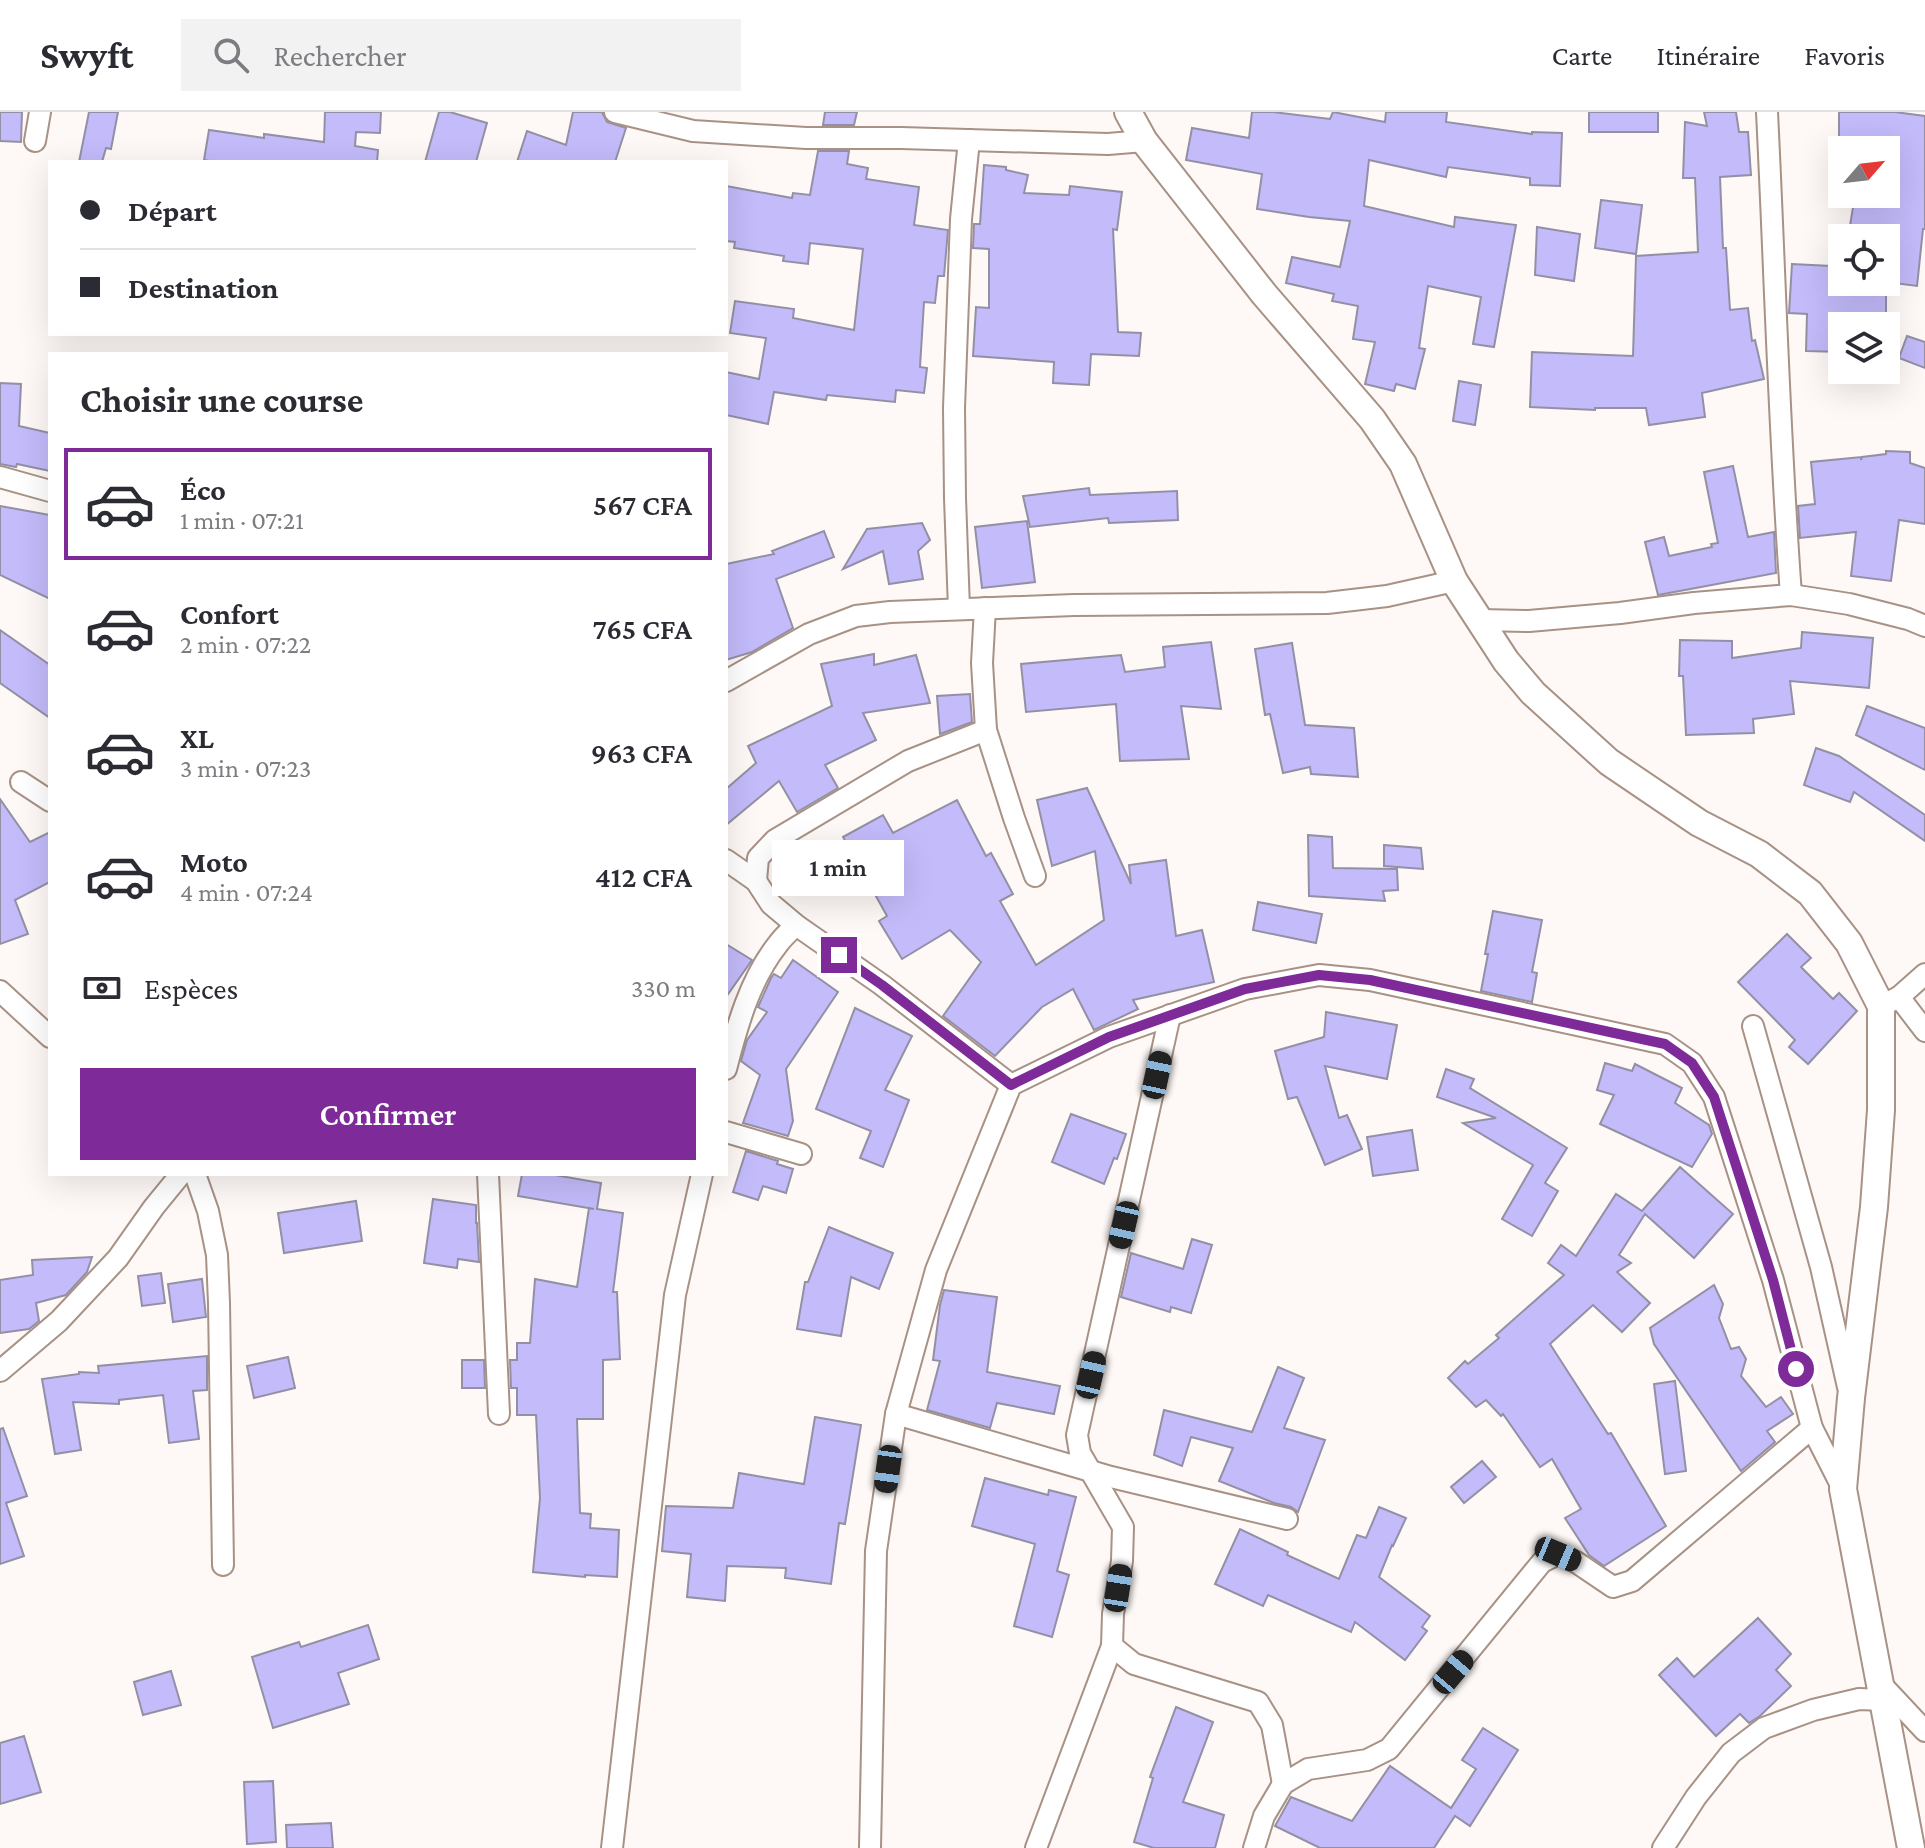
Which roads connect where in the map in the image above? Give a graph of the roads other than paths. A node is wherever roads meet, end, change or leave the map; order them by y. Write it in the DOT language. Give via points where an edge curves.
graph roads {
  1 [pos="40,112"];
  2 [pos="615,112"];
  3 [pos="1128,112"];
  4 [pos="1767,112"];
  5 [pos="969,140"];
  6 [pos="35,141"];
  7 [pos="1144,141"];
  8 [pos="0,477"];
  9 [pos="48,490"];
  10 [pos="1454,581"];
  11 [pos="1791,595"];
  12 [pos="985,608"];
  13 [pos="959,609"];
  14 [pos="1480,620"];
  15 [pos="1925,626"];
  16 [pos="728,680"];
  17 [pos="986,730"];
  18 [pos="21,782"];
  19 [pos="48,800"];
  20 [pos="728,861"];
  21 [pos="1035,876"];
  22 [pos="756,881"];
  23 [pos="796,925"];
  24 [pos="1925,974"];
  25 [pos="0,991"];
  26 [pos="1890,1002"];
  27 [pos="1170,1015"];
  28 [pos="1753,1026"];
  29 [pos="1925,1031"];
  30 [pos="48,1035"];
  31 [pos="728,1059"];
  32 [pos="1011,1085"];
  33 [pos="728,1133"];
  34 [pos="801,1154"];
  35 [pos="179,1176"];
  36 [pos="196,1176"];
  37 [pos="488,1176"];
  38 [pos="702,1176"];
  39 [pos="0,1371"];
  40 [pos="1851,1398"];
  41 [pos="499,1414"];
  42 [pos="896,1414"];
  43 [pos="1812,1428"];
  44 [pos="1092,1471"];
  45 [pos="1843,1489"];
  46 [pos="1287,1519"];
  47 [pos="223,1565"];
  48 [pos="1112,1646"];
  49 [pos="1882,1692"];
  50 [pos="1925,1731"];
  51 [pos="1283,1784"];
  52 [pos="612,1848"];
  53 [pos="870,1848"];
  54 [pos="1036,1848"];
  55 [pos="1254,1848"];
  56 [pos="1663,1848"];
  57 [pos="1911,1848"];
  1 -- 6 [label="street"];
  2 -- 5 [label="street" via="693,131"];
  3 -- 7 [label="street"];
  4 -- 11 [label="street"];
  5 -- 7 [label="street"];
  5 -- 13 [label="street" via="954,408"];
  7 -- 10 [label="street" via="1264,294 1372,419 1403,464"];
  8 -- 9 [label="street"];
  10 -- 12 [label="street" via="1327,603"];
  10 -- 14 [label="street"];
  11 -- 14 [label="street" via="1529,621"];
  11 -- 15 [label="street" via="1849,604"];
  12 -- 13 [label="street"];
  12 -- 17 [label="street"];
  13 -- 16 [label="street" via="856,616 809,634"];
  14 -- 26 [label="street" via="1533,693 1609,762 1699,823 1759,854 1810,893"];
  17 -- 21 [label="street"];
  17 -- 22 [label="street" via="908,761 775,840 758,858"];
  18 -- 19 [label="street"];
  20 -- 22 [label="street"];
  22 -- 23 [label="street" via="771,904"];
  23 -- 31 [label="street" via="760,973"];
  23 -- 32 [label="street"];
  24 -- 26 [label="street"];
  25 -- 30 [label="street"];
  26 -- 29 [label="street"];
  26 -- 40 [label="street" via="1874,1207"];
  27 -- 32 [label="street" via="1109,1037"];
  27 -- 43 [label="street" via="1245,989 1319,975 1370,980 1665,1044 1692,1063 1714,1097 1773,1280"];
  27 -- 44 [label="street" via="1077,1435 1080,1453"];
  28 -- 40 [label="street" via="1821,1267"];
  32 -- 42 [label="street" via="936,1270"];
  33 -- 34 [label="street"];
  35 -- 39 [label="street" via="118,1258 59,1321"];
  36 -- 47 [label="street" via="217,1255"];
  37 -- 41 [label="street"];
  38 -- 52 [label="street" via="675,1295"];
  40 -- 45 [label="street"];
  42 -- 44 [label="street"];
  42 -- 53 [label="street" via="876,1551"];
  43 -- 45 [label="street"];
  43 -- 51 [label="street" via="1632,1581 1613,1587 1558,1554 1542,1562 1389,1749 1367,1760 1308,1769"];
  44 -- 46 [label="street"];
  44 -- 48 [label="street" via="1123,1527"];
  45 -- 49 [label="street"];
  48 -- 51 [label="street" via="1134,1664 1258,1702 1272,1725"];
  48 -- 54 [label="street"];
  49 -- 50 [label="street"];
  49 -- 56 [label="street" via="1764,1728 1731,1753"];
  49 -- 57 [label="street"];
  51 -- 55 [label="street" via="1264,1816"];
}
